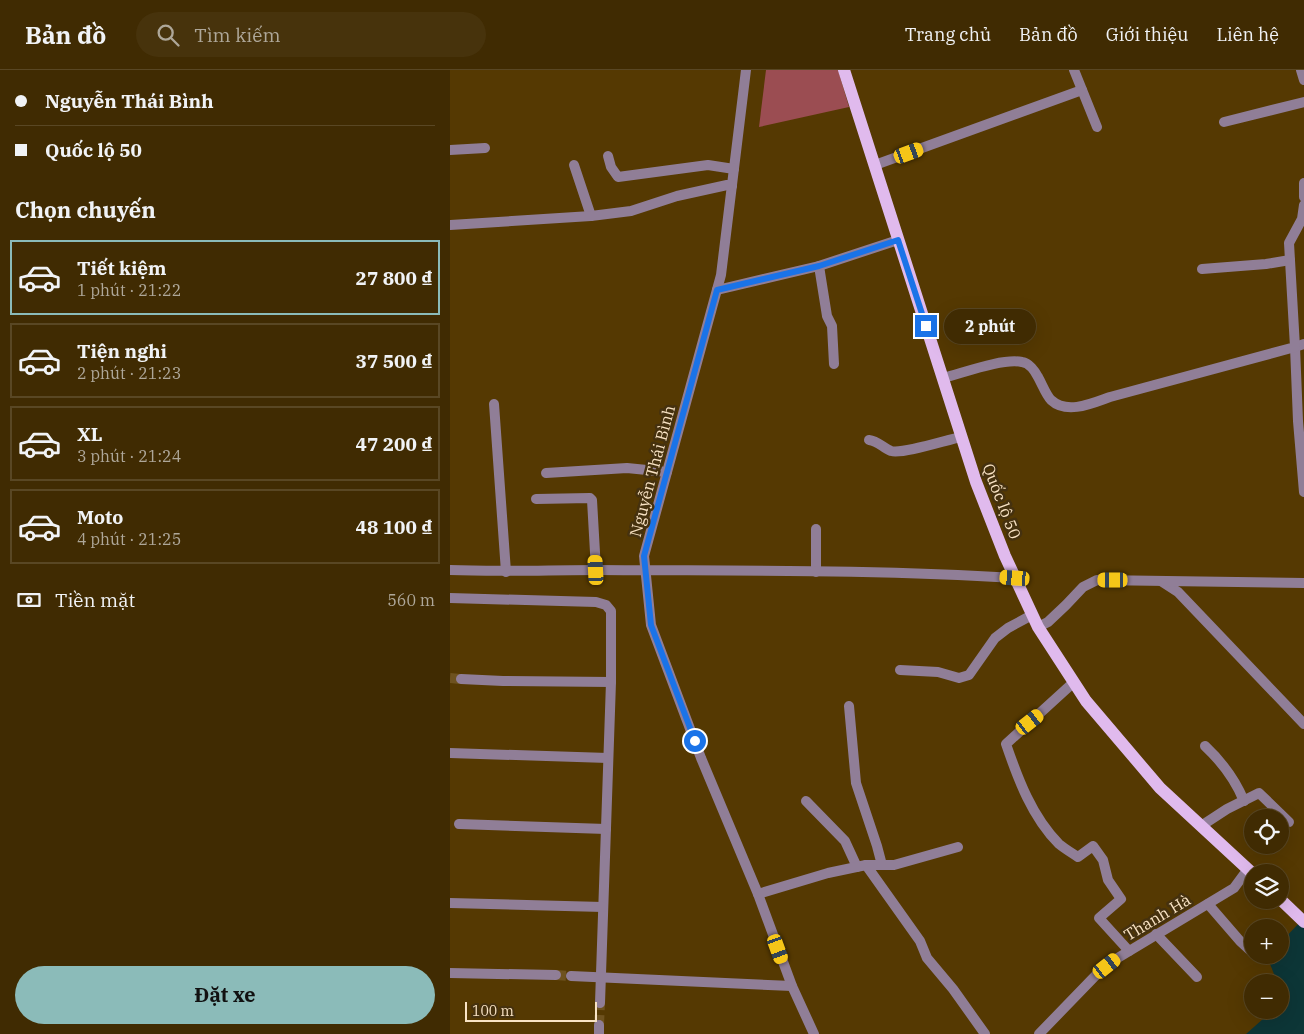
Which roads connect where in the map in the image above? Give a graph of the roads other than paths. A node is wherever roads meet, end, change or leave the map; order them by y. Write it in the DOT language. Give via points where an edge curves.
graph roads {
  1 [pos="746,70"];
  2 [pos="844,70"];
  3 [pos="1074,70"];
  4 [pos="1301,70"];
  5 [pos="1304,80"];
  6 [pos="1082,90"];
  7 [pos="1304,102"];
  8 [pos="1224,122"];
  9 [pos="1096,127"];
  10 [pos="485,148"];
  11 [pos="450,150"];
  12 [pos="608,156"];
  13 [pos="574,165"];
  14 [pos="875,165"];
  15 [pos="734,169"];
  16 [pos="1304,183"];
  17 [pos="732,186"];
  18 [pos="1304,197"];
  19 [pos="1304,205"];
  20 [pos="591,216"];
  21 [pos="450,225"];
  22 [pos="898,240"];
  23 [pos="1288,261"];
  24 [pos="819,266"];
  25 [pos="1202,268"];
  26 [pos="717,290"];
  27 [pos="1296,346"];
  28 [pos="834,364"];
  29 [pos="943,378"];
  30 [pos="494,404"];
  31 [pos="1301,421"];
  32 [pos="962,437"];
  33 [pos="869,440"];
  34 [pos="667,472"];
  35 [pos="546,473"];
  36 [pos="1304,492"];
  37 [pos="536,499"];
  38 [pos="816,529"];
  39 [pos="450,570"];
  40 [pos="596,570"];
  41 [pos="646,571"];
  42 [pos="506,572"];
  43 [pos="816,572"];
  44 [pos="1015,578"];
  45 [pos="1160,580"];
  46 [pos="1304,583"];
  47 [pos="450,598"];
  48 [pos="1035,621"];
  49 [pos="900,670"];
  50 [pos="461,679"];
  51 [pos="611,682"];
  52 [pos="1074,682"];
  53 [pos="849,706"];
  54 [pos="1304,724"];
  55 [pos="1205,746"];
  56 [pos="450,753"];
  57 [pos="608,758"];
  58 [pos="806,801"];
  59 [pos="1244,801"];
  60 [pos="1276,809"];
  61 [pos="459,824"];
  62 [pos="1201,826"];
  63 [pos="606,829"];
  64 [pos="958,847"];
  65 [pos="882,865"];
  66 [pos="1244,865"];
  67 [pos="861,866"];
  68 [pos="1244,877"];
  69 [pos="758,894"];
  70 [pos="450,903"];
  71 [pos="1208,904"];
  72 [pos="603,907"];
  73 [pos="1289,908"];
  74 [pos="1304,922"];
  75 [pos="1156,934"];
  76 [pos="1244,945"];
  77 [pos="1129,951"];
  78 [pos="450,973"];
  79 [pos="556,975"];
  80 [pos="571,976"];
  81 [pos="600,977"];
  82 [pos="1197,977"];
  83 [pos="792,986"];
  84 [pos="600,1003"];
  85 [pos="814,1034"];
  86 [pos="984,1034"];
  87 [pos="1039,1034"];
  1 -- 15 [label="street, Nguyễn Thái Bình"];
  2 -- 14 [label="main road, Quốc lộ 50"];
  3 -- 6 [label="street"];
  4 -- 5 [label="street"];
  6 -- 9 [label="street"];
  6 -- 14 [label="street"];
  7 -- 8 [label="street"];
  10 -- 11 [label="street"];
  12 -- 15 [label="street" via="618,177 708,165"];
  13 -- 20 [label="street"];
  14 -- 22 [label="main road, Quốc lộ 50"];
  15 -- 17 [label="street, Nguyễn Thái Bình"];
  16 -- 18 [label="street"];
  17 -- 20 [label="street" via="677,196 631,211"];
  17 -- 26 [label="street, Nguyễn Thái Bình"];
  19 -- 23 [label="street" via="1302,219 1289,243"];
  20 -- 21 [label="street"];
  22 -- 24 [label="street"];
  22 -- 29 [label="main road, Quốc lộ 50"];
  23 -- 25 [label="street"];
  23 -- 27 [label="street"];
  24 -- 26 [label="street"];
  24 -- 28 [label="street" via="827,316 832,326"];
  26 -- 34 [label="street, Nguyễn Thái Bình"];
  27 -- 29 [label="street" via="1084,406 1060,406 1051,400 1035,370 1023,362 1005,362"];
  27 -- 31 [label="street"];
  29 -- 32 [label="main road, Quốc lộ 50"];
  30 -- 42 [label="street"];
  31 -- 36 [label="street"];
  32 -- 33 [label="street" via="898,451"];
  32 -- 44 [label="main road, Quốc lộ 50" via="976,482"];
  34 -- 35 [label="street" via="627,468"];
  34 -- 41 [label="street, Nguyễn Thái Bình" via="644,556"];
  37 -- 40 [label="street" via="592,500"];
  38 -- 43 [label="street"];
  39 -- 42 [label="street"];
  40 -- 41 [label="street"];
  40 -- 42 [label="street"];
  41 -- 43 [label="street"];
  41 -- 69 [label="street, Nguyễn Thái Bình" via="651,625 701,758"];
  43 -- 44 [label="street" via="939,573"];
  44 -- 48 [label="main road, Quốc lộ 50"];
  45 -- 46 [label="street"];
  45 -- 48 [label="street" via="1097,580 1083,587 1048,622"];
  45 -- 54 [label="street" via="1178,592"];
  47 -- 51 [label="street" via="596,602 606,605 611,611"];
  48 -- 49 [label="street" via="1008,628 994,638 969,675 959,678 938,672"];
  48 -- 52 [label="main road, Quốc lộ 50"];
  50 -- 51 [label="street"];
  51 -- 57 [label="street"];
  52 -- 62 [label="main road, Quốc lộ 50" via="1160,788"];
  52 -- 77 [label="street" via="1006,744 1035,814 1059,844 1078,858 1093,846 1103,860 1108,880 1122,899 1099,918"];
  53 -- 65 [label="street" via="856,783"];
  55 -- 59 [label="street" via="1226,768"];
  56 -- 57 [label="street"];
  57 -- 63 [label="street"];
  58 -- 67 [label="street" via="845,841"];
  59 -- 60 [label="street" via="1259,793"];
  59 -- 62 [label="street"];
  61 -- 63 [label="street"];
  62 -- 66 [label="main road, Quốc lộ 50"];
  63 -- 72 [label="street"];
  64 -- 65 [label="street" via="894,865"];
  65 -- 67 [label="street"];
  67 -- 69 [label="street"];
  67 -- 86 [label="street" via="920,940 927,958"];
  68 -- 71 [label="street, Thanh Hà" via="1234,888"];
  69 -- 83 [label="street, Nguyễn Thái Bình"];
  70 -- 72 [label="street"];
  71 -- 75 [label="street, Thanh Hà"];
  71 -- 76 [label="street"];
  72 -- 81 [label="street"];
  73 -- 74 [label="main road"];
  75 -- 77 [label="street, Thanh Hà"];
  75 -- 82 [label="street"];
  77 -- 87 [label="street, Thanh Hà" via="1099,972"];
  78 -- 79 [label="street"];
  80 -- 81 [label="street"];
  81 -- 83 [label="street"];
  81 -- 84 [label="street"];
  83 -- 85 [label="street, Nguyễn Thái Bình"];
}
